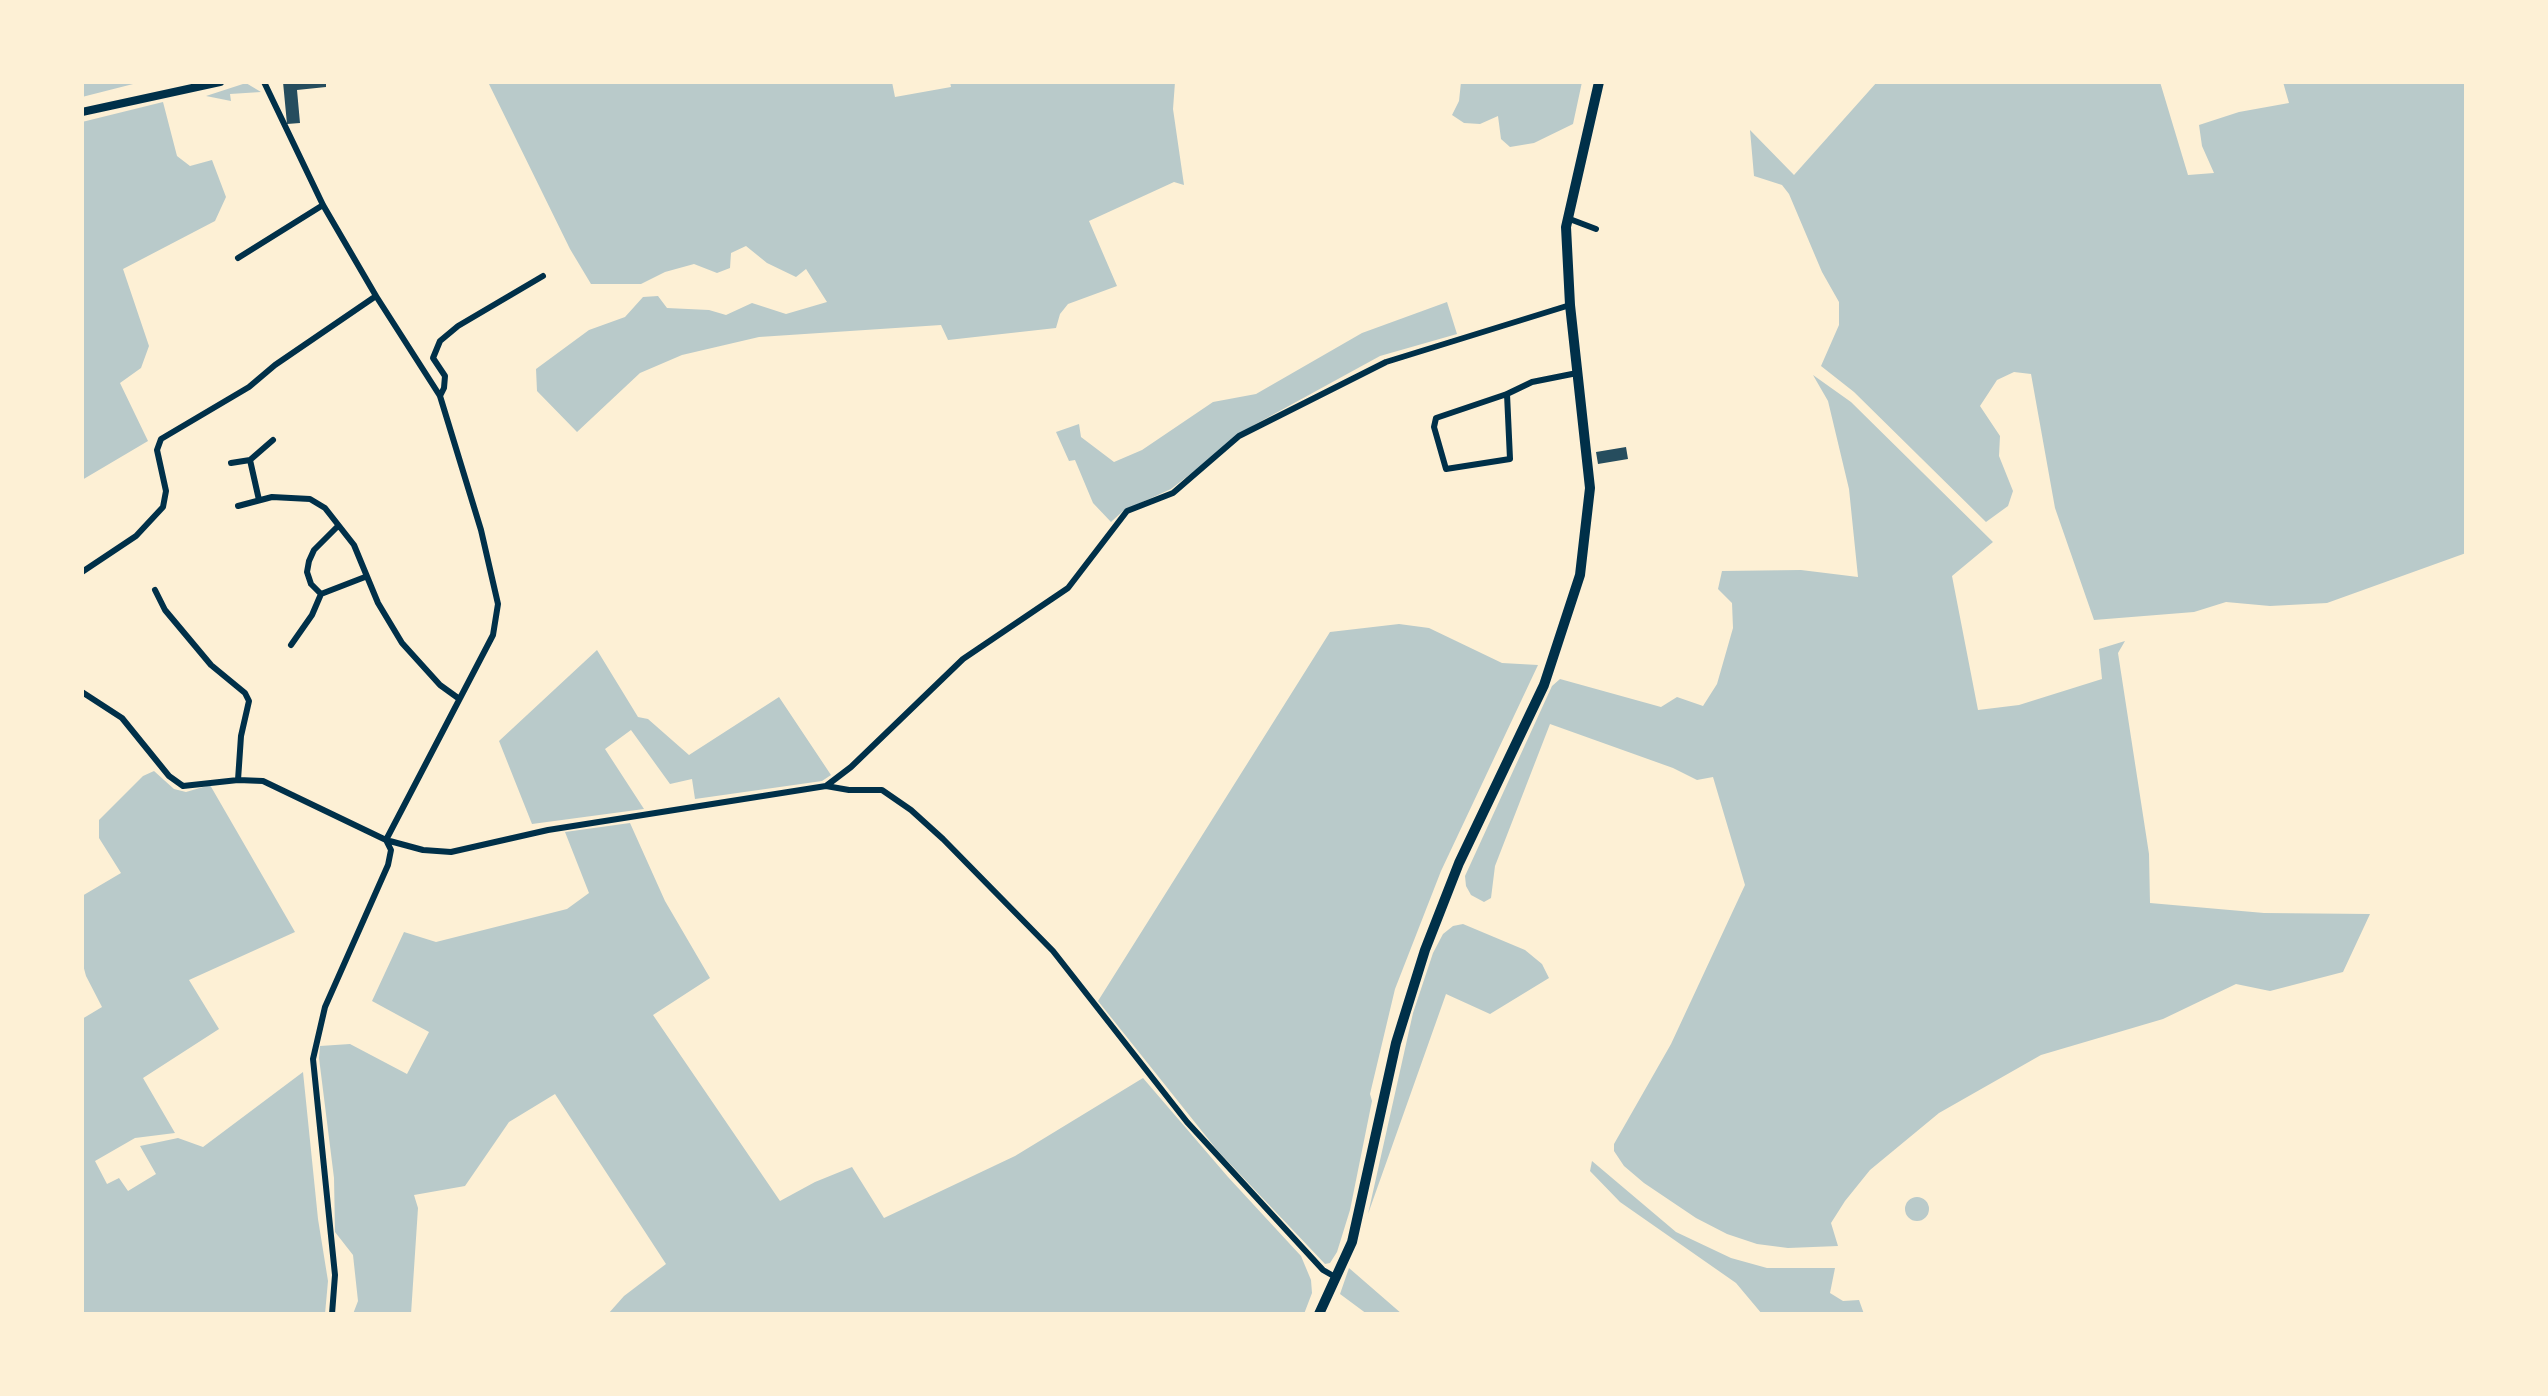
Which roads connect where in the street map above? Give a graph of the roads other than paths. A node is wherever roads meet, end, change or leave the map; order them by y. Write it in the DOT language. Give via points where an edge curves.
graph roads {
  1 [pos="220,82"];
  2 [pos="264,82"];
  3 [pos="1599,82"];
  4 [pos="82,112"];
  5 [pos="323,205"];
  6 [pos="1567,218"];
  7 [pos="1596,229"];
  8 [pos="238,258"];
  9 [pos="543,276"];
  10 [pos="376,296"];
  11 [pos="1570,305"];
  12 [pos="1579,373"];
  13 [pos="1507,394"];
  14 [pos="440,396"];
  15 [pos="273,440"];
  16 [pos="250,460"];
  17 [pos="231,463"];
  18 [pos="259,500"];
  19 [pos="238,506"];
  20 [pos="338,526"];
  21 [pos="82,572"];
  22 [pos="365,577"];
  23 [pos="155,590"];
  24 [pos="321,594"];
  25 [pos="291,645"];
  26 [pos="82,692"];
  27 [pos="458,698"];
  28 [pos="237,780"];
  29 [pos="826,786"];
  30 [pos="386,840"];
  31 [pos="1337,1278"];
  32 [pos="332,1314"];
  33 [pos="1319,1314"];
  1 -- 4 [label="street"];
  2 -- 5 [label="street"];
  3 -- 6 [label="highway"];
  5 -- 8 [label="street"];
  5 -- 10 [label="street"];
  6 -- 7 [label="street"];
  6 -- 11 [label="highway"];
  9 -- 14 [label="street" via="440,341 433,358 444,376"];
  10 -- 14 [label="street"];
  10 -- 21 [label="street" via="249,387 162,439 157,450 166,491 163,507 136,536"];
  11 -- 12 [label="highway"];
  11 -- 29 [label="street" via="1385,362 1239,436 1173,493 1127,511 1068,588 963,659"];
  12 -- 13 [label="street" via="1532,382"];
  12 -- 31 [label="highway" via="1590,488 1580,575 1540,695 1464,854 1425,950 1403,1016 1352,1242"];
  13 -- 13 [label="street" via="1436,418 1434,427 1446,469 1510,459"];
  14 -- 27 [label="street" via="481,530 498,604 493,635"];
  15 -- 16 [label="street"];
  16 -- 17 [label="street"];
  16 -- 18 [label="street"];
  18 -- 19 [label="street"];
  18 -- 20 [label="street" via="310,499 325,508"];
  20 -- 22 [label="street" via="354,545"];
  20 -- 24 [label="street" via="309,561 311,584"];
  22 -- 24 [label="street"];
  22 -- 27 [label="street" via="402,643"];
  23 -- 28 [label="street" via="188,638 249,701"];
  24 -- 25 [label="street"];
  26 -- 28 [label="street" via="122,719 169,776 184,786"];
  27 -- 30 [label="street"];
  28 -- 30 [label="street" via="263,781"];
  29 -- 30 [label="street" via="548,831 451,852"];
  29 -- 31 [label="street" via="882,790 943,839 1052,951 1186,1122 1323,1270"];
  30 -- 32 [label="street" via="391,850 388,865 325,1007 313,1059 335,1275"];
  31 -- 33 [label="highway"];
}
